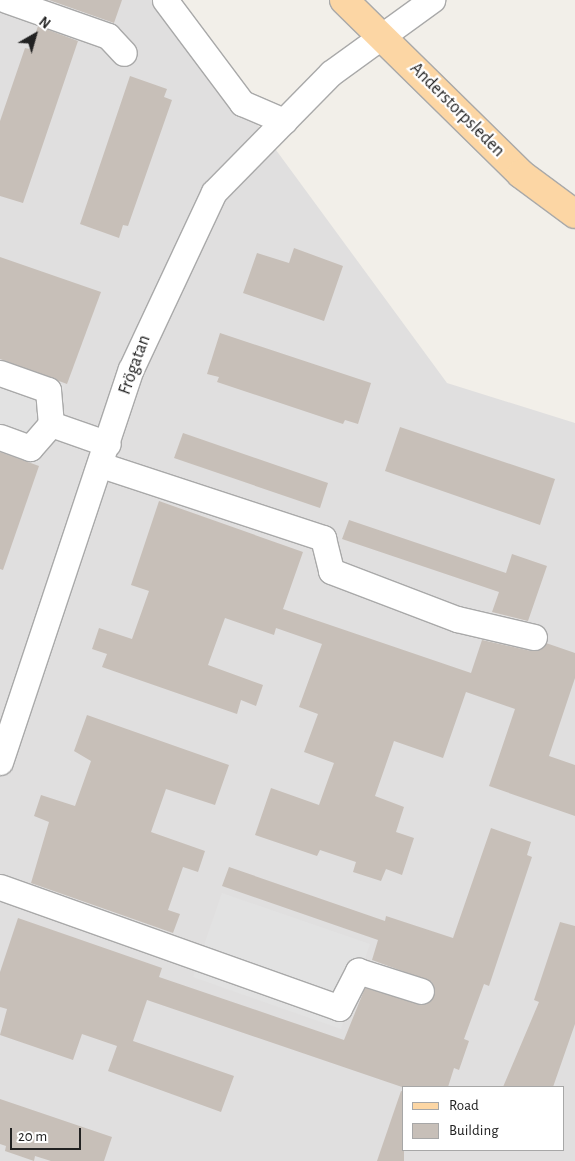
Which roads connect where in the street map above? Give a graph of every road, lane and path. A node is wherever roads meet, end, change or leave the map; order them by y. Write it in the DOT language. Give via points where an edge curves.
graph roads {
  1 [pos="6,0"];
  2 [pos="165,0"];
  3 [pos="344,0"];
  4 [pos="432,0"];
  5 [pos="381,36"];
  6 [pos="124,53"];
  7 [pos="284,121"];
  8 [pos="575,214"];
  9 [pos="0,374"];
  10 [pos="51,424"];
  11 [pos="0,437"];
  12 [pos="104,454"];
  13 [pos="534,637"];
  14 [pos="0,762"];
  15 [pos="0,887"];
  16 [pos="421,991"];
  1 -- 6 [label="street" via="108,36"];
  2 -- 7 [label="street" via="242,104"];
  3 -- 5 [label="main road, Anderstorpsleden"];
  4 -- 5 [label="street, Frögatan"];
  5 -- 7 [label="street, Frögatan" via="331,73"];
  5 -- 8 [label="main road, Anderstorpsleden" via="522,174"];
  7 -- 12 [label="street, Frögatan" via="214,192 131,369"];
  9 -- 10 [label="street" via="48,390"];
  10 -- 11 [label="street" via="30,448"];
  10 -- 12 [label="street"];
  12 -- 13 [label="street" via="322,538 331,571 457,619"];
  12 -- 14 [label="street, Frögatan"];
  15 -- 16 [label="street" via="339,1008 358,970"];
}
